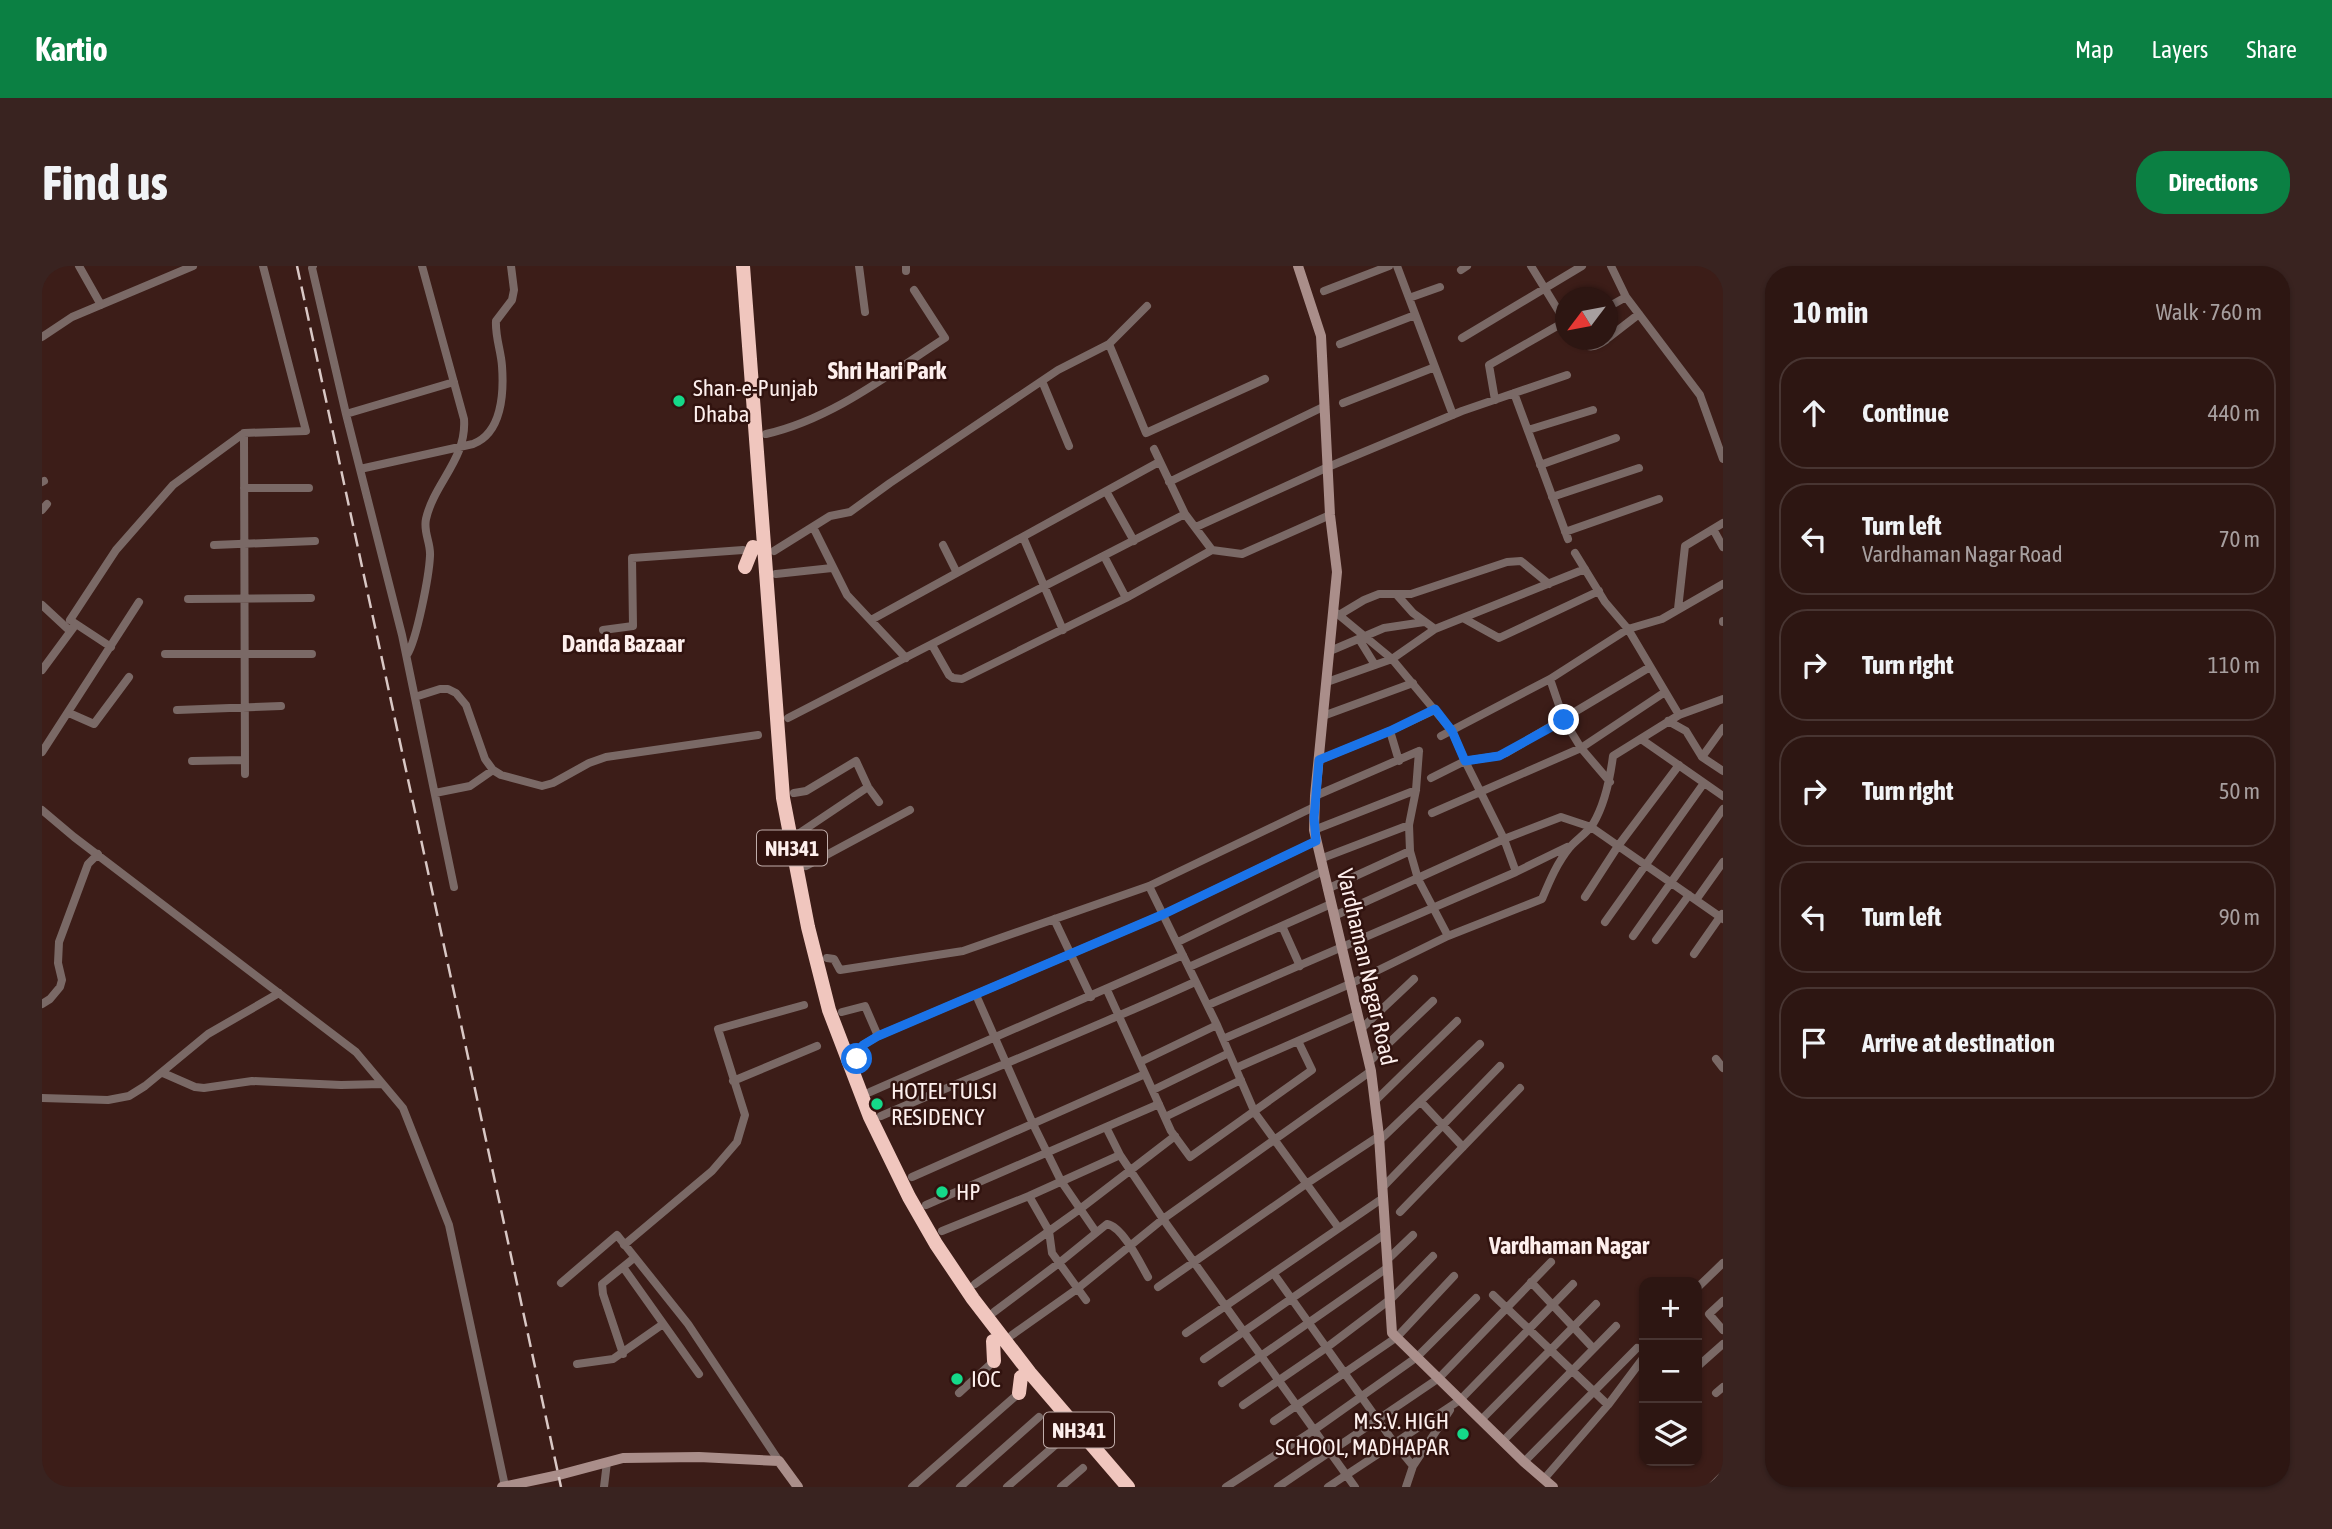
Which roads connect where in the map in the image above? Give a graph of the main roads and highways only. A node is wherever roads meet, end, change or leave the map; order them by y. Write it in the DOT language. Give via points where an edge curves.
graph roads {
  1 [pos="743,266"];
  2 [pos="748,549"];
  3 [pos="774,551"];
  4 [pos="745,567"];
  5 [pos="771,569"];
  6 [pos="794,793"];
  7 [pos="784,806"];
  8 [pos="834,983"];
  9 [pos="836,1011"];
  10 [pos="870,1092"];
  11 [pos="875,1117"];
  12 [pos="993,1341"];
  13 [pos="994,1361"];
  14 [pos="1025,1375"];
  15 [pos="1019,1393"];
  16 [pos="1128,1487"];
  1 -- 5 [label="highway, NH341" via="763,434"];
  2 -- 4 [label="highway"];
  3 -- 5 [label="highway"];
  5 -- 7 [label="highway, NH341"];
  6 -- 7 [label="highway, NH341"];
  7 -- 9 [label="highway, NH341" via="808,927"];
  8 -- 9 [label="highway, NH341"];
  9 -- 11 [label="highway, NH341"];
  10 -- 11 [label="highway, NH341"];
  11 -- 14 [label="highway, NH341" via="909,1197 936,1244"];
  12 -- 13 [label="highway"];
  14 -- 15 [label="highway, NH341"];
  14 -- 16 [label="highway, NH341"];
}
